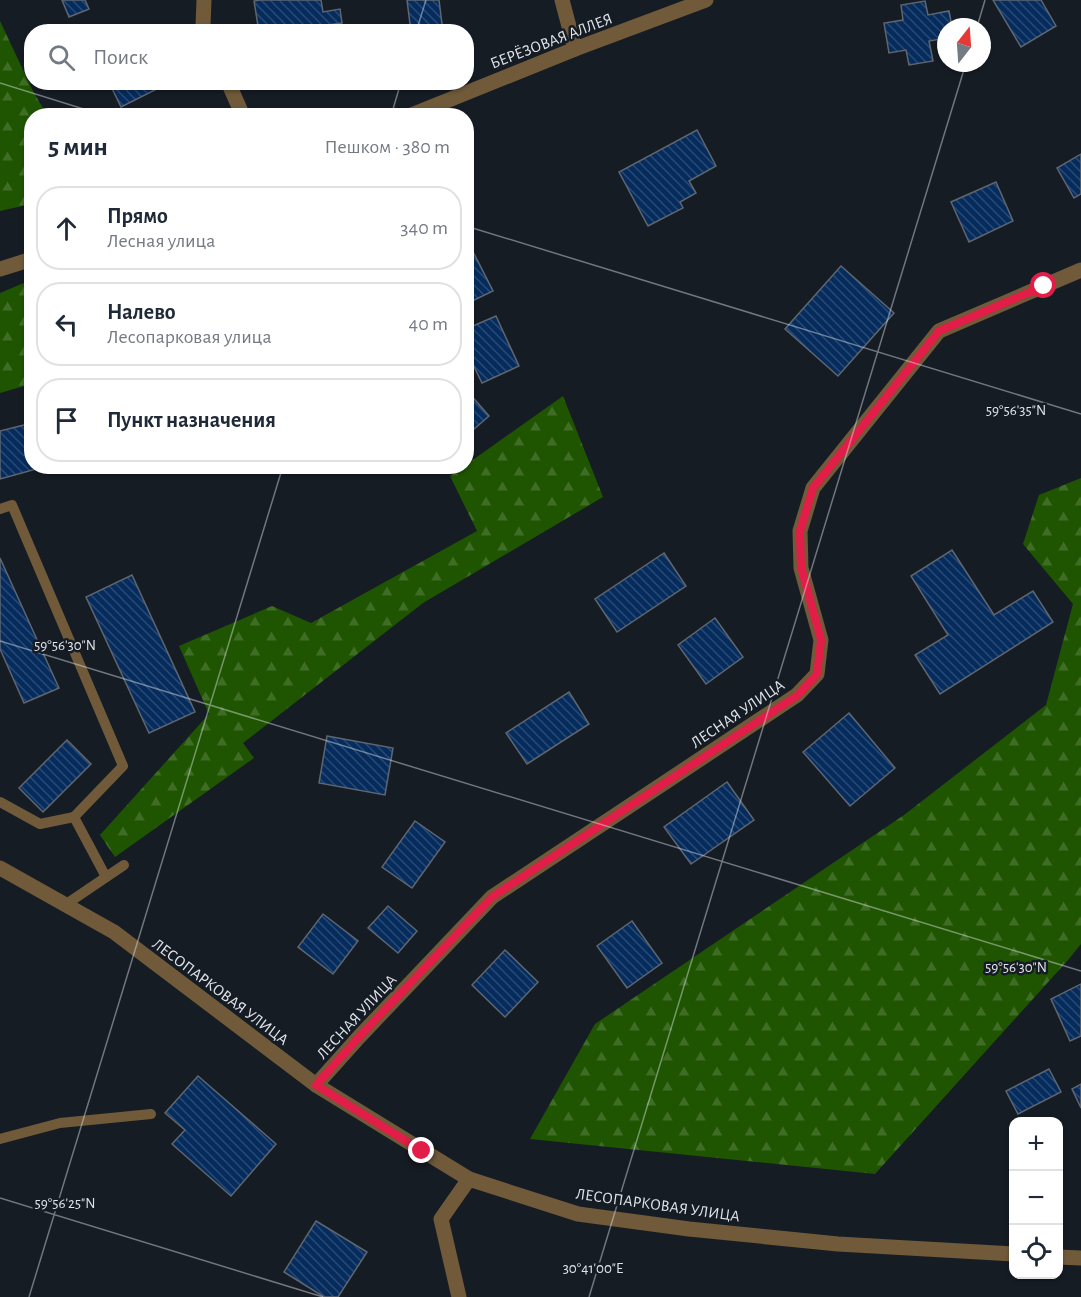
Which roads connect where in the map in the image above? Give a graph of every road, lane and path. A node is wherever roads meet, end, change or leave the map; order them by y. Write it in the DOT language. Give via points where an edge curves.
graph roads {
  1 [pos="204,0"];
  2 [pos="562,0"];
  3 [pos="706,0"];
  4 [pos="203,24"];
  5 [pos="575,49"];
  6 [pos="232,90"];
  7 [pos="473,90"];
  8 [pos="474,90"];
  9 [pos="239,108"];
  10 [pos="429,108"];
  11 [pos="24,262"];
  12 [pos="0,269"];
  13 [pos="1081,270"];
  14 [pos="0,509"];
  15 [pos="0,802"];
  16 [pos="74,817"];
  17 [pos="124,865"];
  18 [pos="0,868"];
  19 [pos="106,877"];
  20 [pos="65,904"];
  21 [pos="316,1085"];
  22 [pos="151,1114"];
  23 [pos="0,1139"];
  24 [pos="469,1179"];
  25 [pos="1009,1254"];
  26 [pos="1063,1257"];
  27 [pos="1081,1258"];
  28 [pos="459,1297"];
  1 -- 4 [label="street"];
  2 -- 5 [label="street"];
  3 -- 5 [label="street, БЕРЁЗОВАЯ АЛЛЕЯ"];
  5 -- 8 [label="street, БЕРЁЗОВАЯ АЛЛЕЯ"];
  6 -- 9 [label="street"];
  7 -- 10 [label="street, БЕРЁЗОВАЯ АЛЛЕЯ"];
  11 -- 12 [label="street"];
  13 -- 21 [label="street, ЛЕСНАЯ УЛИЦА" via="939,331 813,488 800,531 801,567 821,640 817,674 798,695 492,897"];
  14 -- 16 [label="lane" via="12,505 123,766"];
  15 -- 16 [label="lane" via="39,824"];
  16 -- 19 [label="lane"];
  17 -- 19 [label="lane"];
  18 -- 20 [label="street, ЛЕСОПАРКОВАЯ УЛИЦА"];
  19 -- 20 [label="lane"];
  20 -- 21 [label="street, ЛЕСОПАРКОВАЯ УЛИЦА" via="114,932"];
  21 -- 24 [label="street, ЛЕСОПАРКОВАЯ УЛИЦА"];
  22 -- 23 [label="lane" via="60,1123"];
  24 -- 25 [label="street, ЛЕСОПАРКОВАЯ УЛИЦА" via="578,1214 838,1244"];
  24 -- 28 [label="street" via="441,1219"];
  26 -- 27 [label="street"];
}
